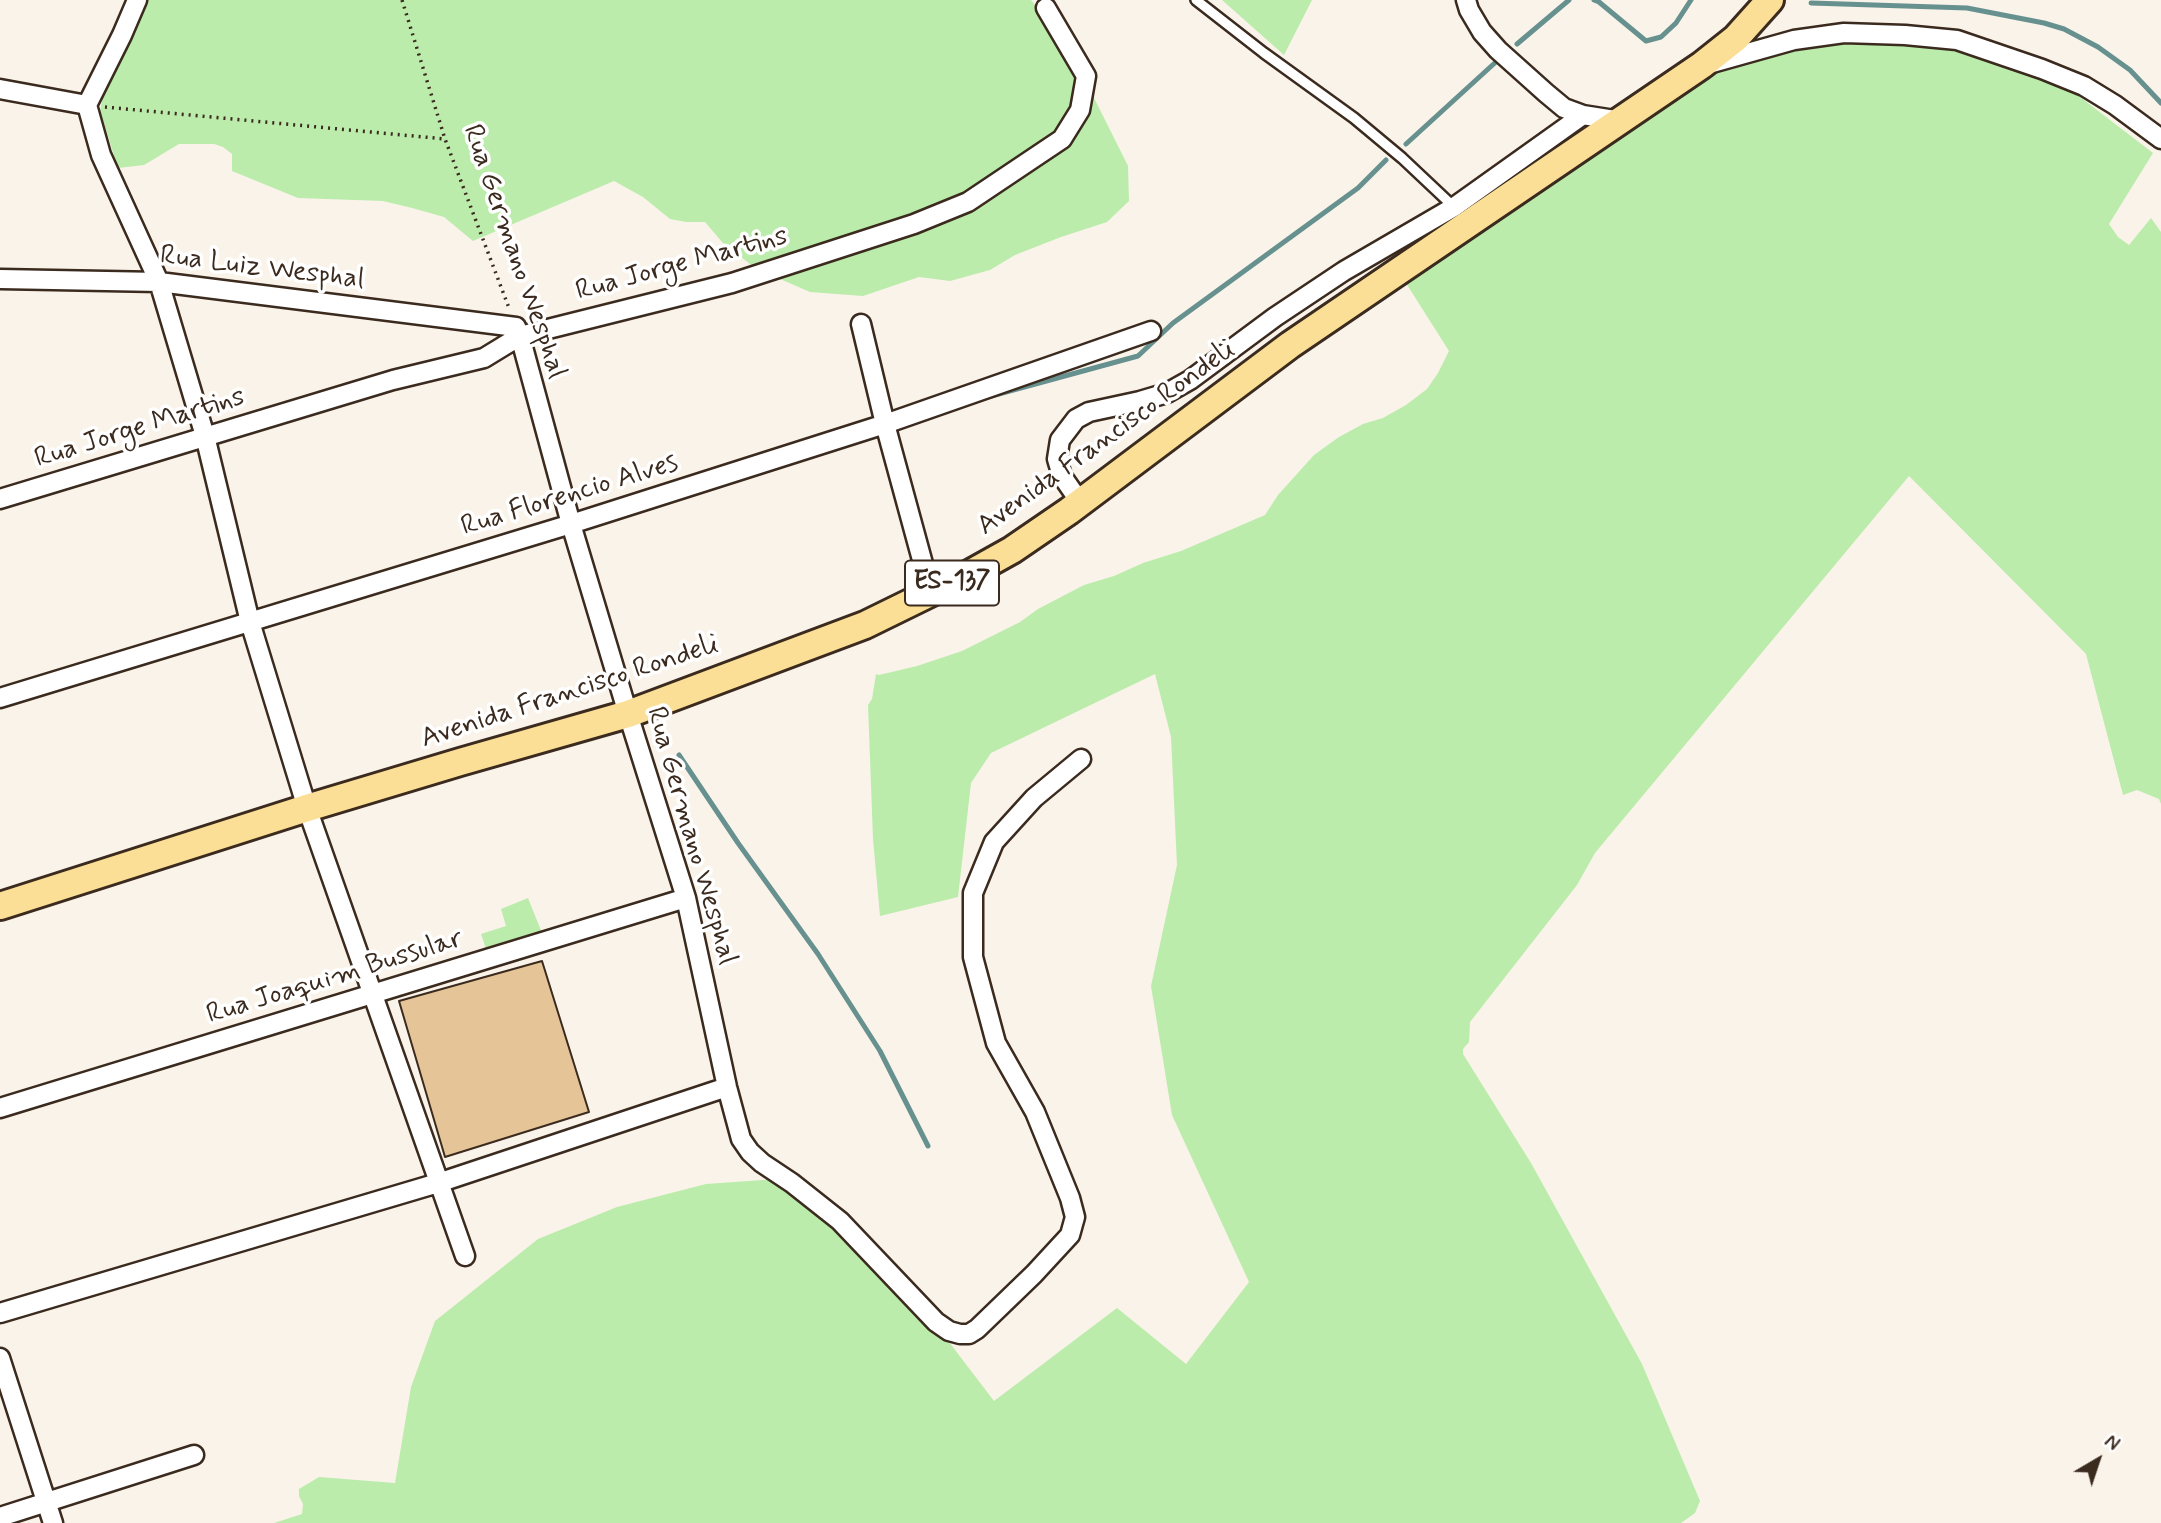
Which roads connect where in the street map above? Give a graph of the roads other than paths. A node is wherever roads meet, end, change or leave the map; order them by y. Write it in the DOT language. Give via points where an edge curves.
graph roads {
  1 [pos="137,0"];
  2 [pos="1196,0"];
  3 [pos="1466,0"];
  4 [pos="1770,0"];
  5 [pos="1046,8"];
  6 [pos="1702,65"];
  7 [pos="0,89"];
  8 [pos="87,105"];
  9 [pos="1584,115"];
  10 [pos="1621,121"];
  11 [pos="2161,139"];
  12 [pos="1454,207"];
  13 [pos="0,279"];
  14 [pos="159,282"];
  15 [pos="861,324"];
  16 [pos="518,331"];
  17 [pos="1151,331"];
  18 [pos="885,424"];
  19 [pos="205,436"];
  20 [pos="0,499"];
  21 [pos="1080,502"];
  22 [pos="571,524"];
  23 [pos="931,593"];
  24 [pos="250,622"];
  25 [pos="0,698"];
  26 [pos="628,714"];
  27 [pos="1081,759"];
  28 [pos="307,808"];
  29 [pos="686,898"];
  30 [pos="0,906"];
  31 [pos="372,994"];
  32 [pos="727,1087"];
  33 [pos="0,1108"];
  34 [pos="438,1183"];
  35 [pos="466,1256"];
  36 [pos="0,1314"];
  37 [pos="0,1358"];
  38 [pos="194,1455"];
  39 [pos="47,1502"];
  40 [pos="0,1517"];
  41 [pos="53,1523"];
  1 -- 8 [label="street"];
  2 -- 12 [label="lane" via="1354,118"];
  3 -- 9 [label="street" via="1482,32 1498,50 1564,108"];
  4 -- 6 [label="main road, Avenida Francisco Rondeli / ES-137" via="1736,38"];
  5 -- 16 [label="street, Rua Jorge Martins" via="1086,76 1080,110 1062,139 968,202 732,283"];
  6 -- 10 [label="main road, Avenida Francisco Rondeli / ES-137"];
  6 -- 11 [label="street" via="1794,40 1844,33 1957,40 2084,86"];
  7 -- 8 [label="street"];
  8 -- 14 [label="street" via="101,155"];
  9 -- 10 [label="street"];
  9 -- 12 [label="street"];
  10 -- 21 [label="main road, Avenida Francisco Rondeli / ES-137" via="1290,345"];
  12 -- 21 [label="street" via="1344,271 1167,393 1076,419 1060,440 1057,459 1062,476"];
  13 -- 14 [label="street, Rua Luiz Wesphal"];
  14 -- 16 [label="street, Rua Luiz Wesphal"];
  14 -- 19 [label="street"];
  15 -- 18 [label="street"];
  16 -- 19 [label="street, Rua Jorge Martins" via="484,358"];
  16 -- 22 [label="street, Rua Germano Wesphal"];
  17 -- 18 [label="street, Rua Florencio Alves"];
  18 -- 22 [label="street, Rua Florencio Alves"];
  18 -- 23 [label="street"];
  19 -- 20 [label="street, Rua Jorge Martins"];
  19 -- 24 [label="street"];
  21 -- 23 [label="main road, Avenida Francisco Rondeli / ES-137" via="1012,550"];
  22 -- 24 [label="street, Rua Florencio Alves"];
  22 -- 26 [label="street, Rua Germano Wesphal"];
  23 -- 26 [label="main road, Avenida Francisco Rondeli / ES-137" via="865,625"];
  24 -- 25 [label="street, Rua Florencio Alves"];
  24 -- 28 [label="street"];
  26 -- 28 [label="main road, Avenida Francisco Rondeli / ES-137"];
  26 -- 29 [label="street, Rua Germano Wesphal"];
  27 -- 32 [label="street, Rua Germano Wesphal" via="1034,798 994,842 973,893 973,957 996,1043 1035,1112 1075,1217 1070,1235 977,1329 960,1334 936,1322 839,1221 750,1152 741,1139"];
  28 -- 30 [label="main road, Avenida Francisco Rondeli / ES-137"];
  28 -- 31 [label="street"];
  29 -- 31 [label="street, Rua Joaquim Bussular"];
  29 -- 32 [label="street, Rua Germano Wesphal"];
  31 -- 33 [label="street, Rua Joaquim Bussular"];
  31 -- 34 [label="street"];
  32 -- 34 [label="street"];
  34 -- 35 [label="street"];
  34 -- 36 [label="street"];
  37 -- 39 [label="street"];
  38 -- 39 [label="street"];
  39 -- 40 [label="street"];
  39 -- 41 [label="street"];
}
